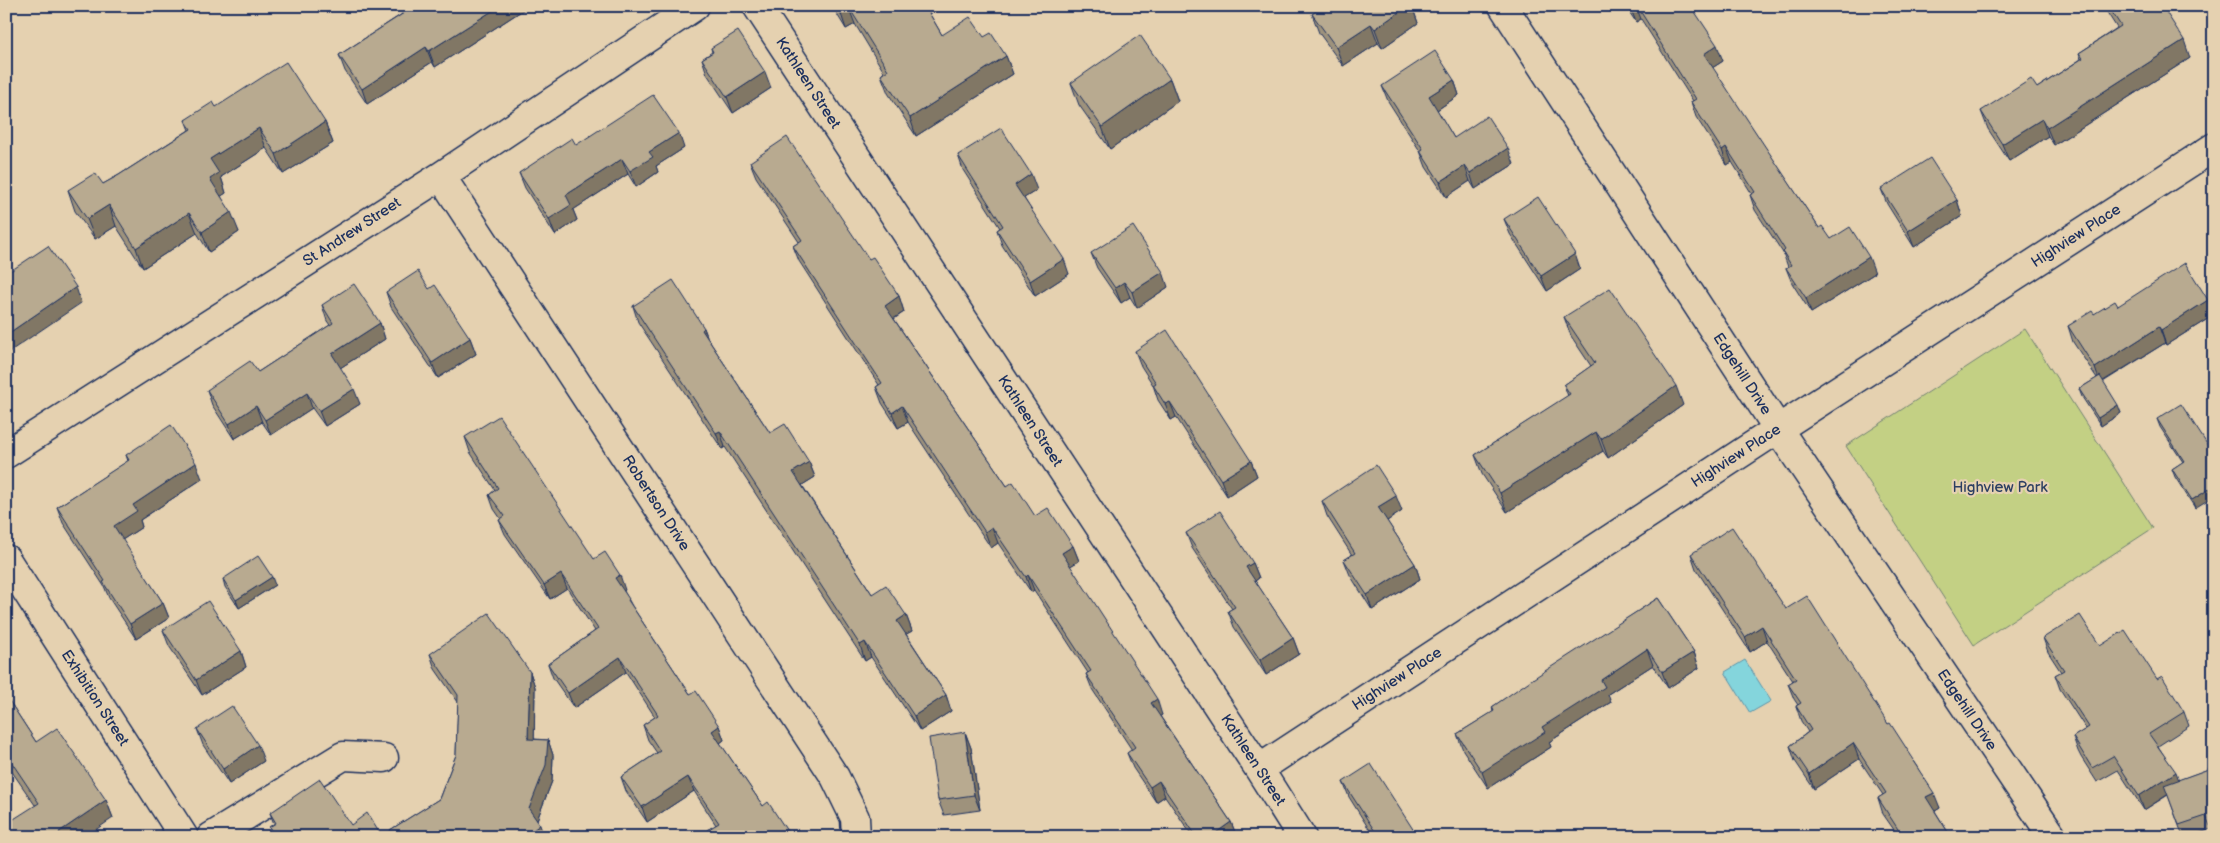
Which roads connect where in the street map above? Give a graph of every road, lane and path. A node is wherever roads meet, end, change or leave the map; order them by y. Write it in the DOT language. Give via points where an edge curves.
graph roads {
  1 [pos="695,6"];
  2 [pos="758,6"];
  3 [pos="1503,6"];
  4 [pos="2214,147"];
  5 [pos="441,176"];
  6 [pos="1778,429"];
  7 [pos="6,454"];
  8 [pos="6,559"];
  9 [pos="384,758"];
  10 [pos="1259,769"];
  11 [pos="184,837"];
  12 [pos="211,837"];
  13 [pos="856,837"];
  14 [pos="1302,837"];
  15 [pos="2053,837"];
  1 -- 5 [label="street, St Andrew Street"];
  2 -- 10 [label="street, Kathleen Street"];
  3 -- 6 [label="street, Edgehill Drive"];
  4 -- 6 [label="street, Highview Place"];
  5 -- 7 [label="street, St Andrew Street"];
  5 -- 13 [label="street, Robertson Drive" via="835,777 855,818"];
  6 -- 10 [label="street, Highview Place"];
  6 -- 15 [label="street, Edgehill Drive"];
  8 -- 11 [label="street, Exhibition Street"];
  9 -- 12 [label="street" via="343,756"];
  10 -- 14 [label="street, Kathleen Street"];
}
